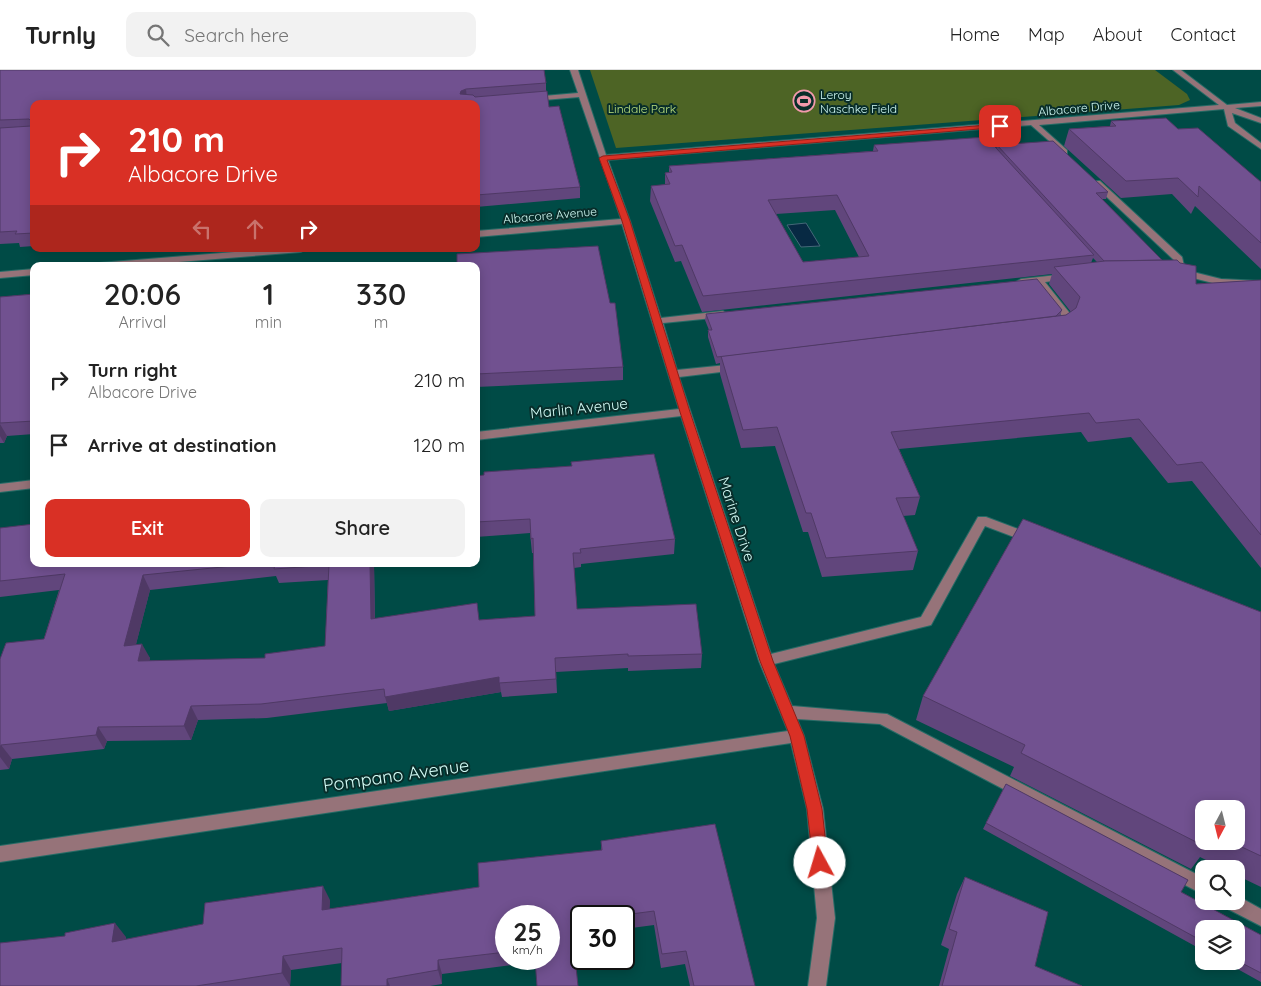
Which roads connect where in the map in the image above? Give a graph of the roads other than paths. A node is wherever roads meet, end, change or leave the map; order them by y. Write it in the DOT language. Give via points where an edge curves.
graph roads {
  1 [pos="574,70"];
  2 [pos="1177,70"];
  3 [pos="582,95"];
  4 [pos="522,100"];
  5 [pos="1261,104"];
  6 [pos="1227,108"];
  7 [pos="1261,121"];
  8 [pos="1033,123"];
  9 [pos="1261,147"];
  10 [pos="1069,157"];
  11 [pos="603,158"];
  12 [pos="1091,178"];
  13 [pos="626,221"];
  14 [pos="480,234"];
  15 [pos="266,252"];
  16 [pos="147,262"];
  17 [pos="30,272"];
  18 [pos="0,275"];
  19 [pos="1073,276"];
  20 [pos="1038,280"];
  21 [pos="1009,283"];
  22 [pos="1261,284"];
  23 [pos="732,313"];
  24 [pos="657,321"];
  25 [pos="1046,330"];
  26 [pos="749,365"];
  27 [pos="674,374"];
  28 [pos="685,412"];
  29 [pos="480,436"];
  30 [pos="30,484"];
  31 [pos="0,488"];
  32 [pos="1046,545"];
  33 [pos="766,661"];
  34 [pos="786,712"];
  35 [pos="797,736"];
  36 [pos="0,854"];
  37 [pos="1195,882"];
  38 [pos="1245,909"];
  39 [pos="1261,918"];
  40 [pos="817,986"];
  1 -- 3 [label="street, Marine Drive"];
  2 -- 6 [label="street"];
  3 -- 4 [label="street"];
  3 -- 11 [label="street, Marine Drive"];
  5 -- 6 [label="street, Albacore Drive"];
  6 -- 7 [label="street"];
  6 -- 8 [label="street, Albacore Drive"];
  6 -- 9 [label="street" via="1231,124"];
  8 -- 10 [label="street"];
  8 -- 11 [label="street, Albacore Drive" via="971,132"];
  11 -- 13 [label="street, Marine Drive"];
  12 -- 22 [label="street" via="1179,259 1176,272 1221,282"];
  13 -- 14 [label="street, Albacore Avenue"];
  13 -- 24 [label="street, Marine Drive"];
  15 -- 16 [label="street"];
  17 -- 18 [label="street"];
  19 -- 20 [label="street"];
  20 -- 21 [label="street"];
  20 -- 25 [label="street" via="1067,316 1056,329"];
  23 -- 24 [label="street"];
  24 -- 27 [label="street, Marine Drive"];
  26 -- 27 [label="street"];
  27 -- 28 [label="street, Marine Drive"];
  28 -- 29 [label="street, Marlin Avenue"];
  28 -- 33 [label="street, Marine Drive"];
  30 -- 31 [label="street"];
  32 -- 33 [label="street" via="982,520 926,621"];
  33 -- 34 [label="street, Marine Drive"];
  34 -- 35 [label="street, Marine Drive"];
  34 -- 37 [label="street" via="882,718"];
  35 -- 36 [label="street, Pompano Avenue"];
  35 -- 40 [label="street, Marine Drive" via="814,809 826,918"];
  38 -- 39 [label="street"];
}
